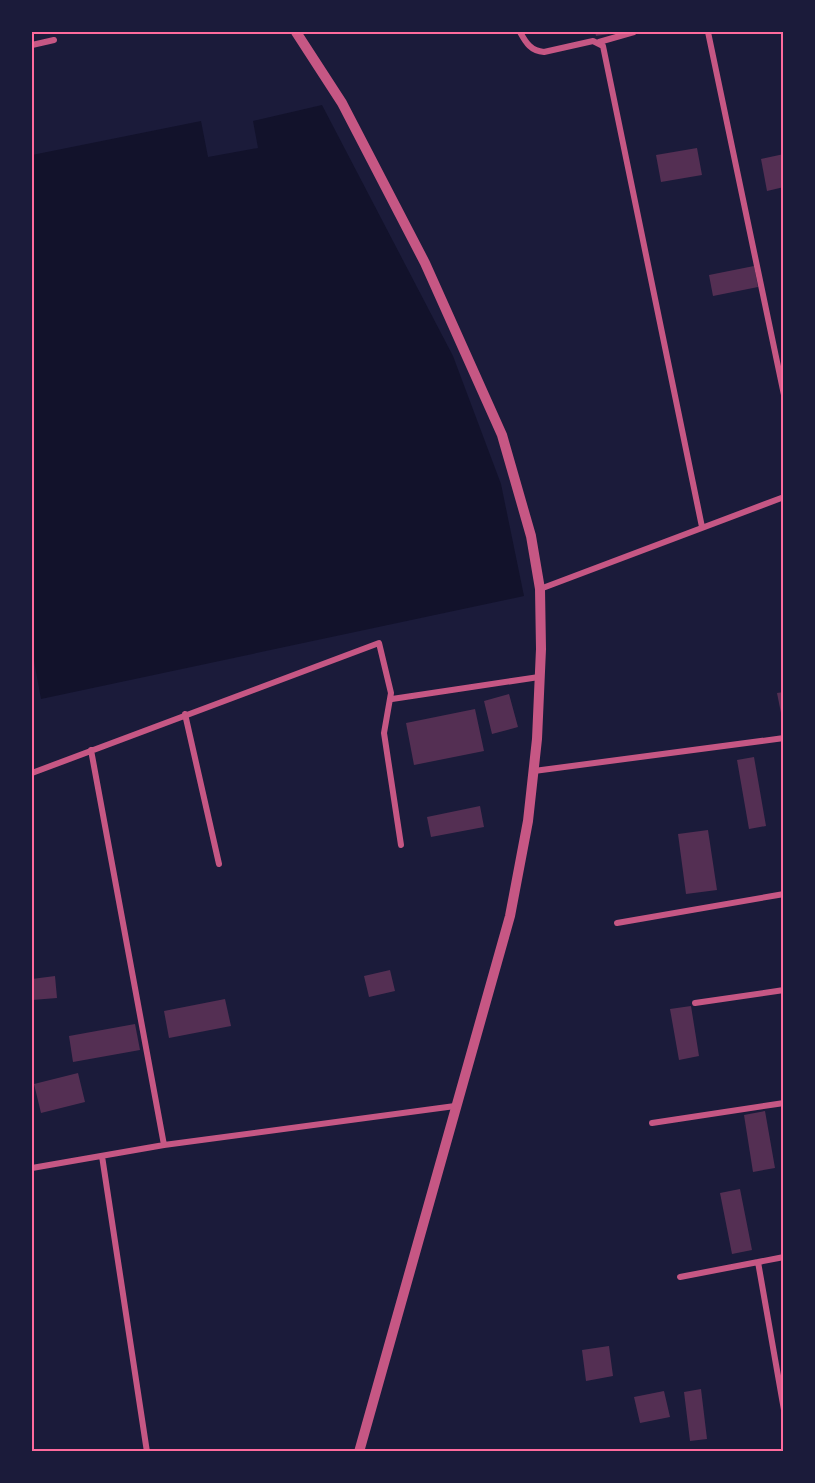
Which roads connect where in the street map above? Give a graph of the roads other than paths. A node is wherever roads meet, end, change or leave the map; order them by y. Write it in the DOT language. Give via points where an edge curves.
graph roads {
  1 [pos="296,32"];
  2 [pos="520,32"];
  3 [pos="634,32"];
  4 [pos="708,32"];
  5 [pos="54,40"];
  6 [pos="599,42"];
  7 [pos="32,45"];
  8 [pos="783,394"];
  9 [pos="783,497"];
  10 [pos="702,527"];
  11 [pos="540,589"];
  12 [pos="539,677"];
  13 [pos="392,699"];
  14 [pos="184,714"];
  15 [pos="783,738"];
  16 [pos="91,750"];
  17 [pos="534,771"];
  18 [pos="32,773"];
  19 [pos="401,845"];
  20 [pos="219,864"];
  21 [pos="783,894"];
  22 [pos="617,923"];
  23 [pos="783,990"];
  24 [pos="694,1002"];
  25 [pos="783,1103"];
  26 [pos="454,1106"];
  27 [pos="652,1123"];
  28 [pos="164,1145"];
  29 [pos="102,1156"];
  30 [pos="32,1168"];
  31 [pos="783,1257"];
  32 [pos="758,1262"];
  33 [pos="680,1277"];
  34 [pos="783,1410"];
  35 [pos="147,1452"];
  36 [pos="359,1452"];
  1 -- 11 [label="street" via="342,103 425,263 502,435 531,536"];
  2 -- 6 [label="street" via="536,51"];
  3 -- 6 [label="street"];
  4 -- 8 [label="street"];
  5 -- 7 [label="street"];
  6 -- 10 [label="street" via="607,55"];
  9 -- 10 [label="street"];
  10 -- 11 [label="street"];
  11 -- 12 [label="street"];
  12 -- 13 [label="street"];
  12 -- 17 [label="street"];
  13 -- 14 [label="street" via="379,643"];
  13 -- 19 [label="street" via="384,733"];
  14 -- 16 [label="street"];
  14 -- 20 [label="street"];
  15 -- 17 [label="street"];
  16 -- 18 [label="street"];
  16 -- 28 [label="street"];
  17 -- 26 [label="street" via="510,916"];
  21 -- 22 [label="street"];
  23 -- 24 [label="street"];
  25 -- 27 [label="street"];
  26 -- 28 [label="street"];
  26 -- 36 [label="street"];
  28 -- 29 [label="street"];
  29 -- 30 [label="street"];
  29 -- 35 [label="street"];
  31 -- 32 [label="street"];
  32 -- 33 [label="street"];
  32 -- 34 [label="street"];
}
